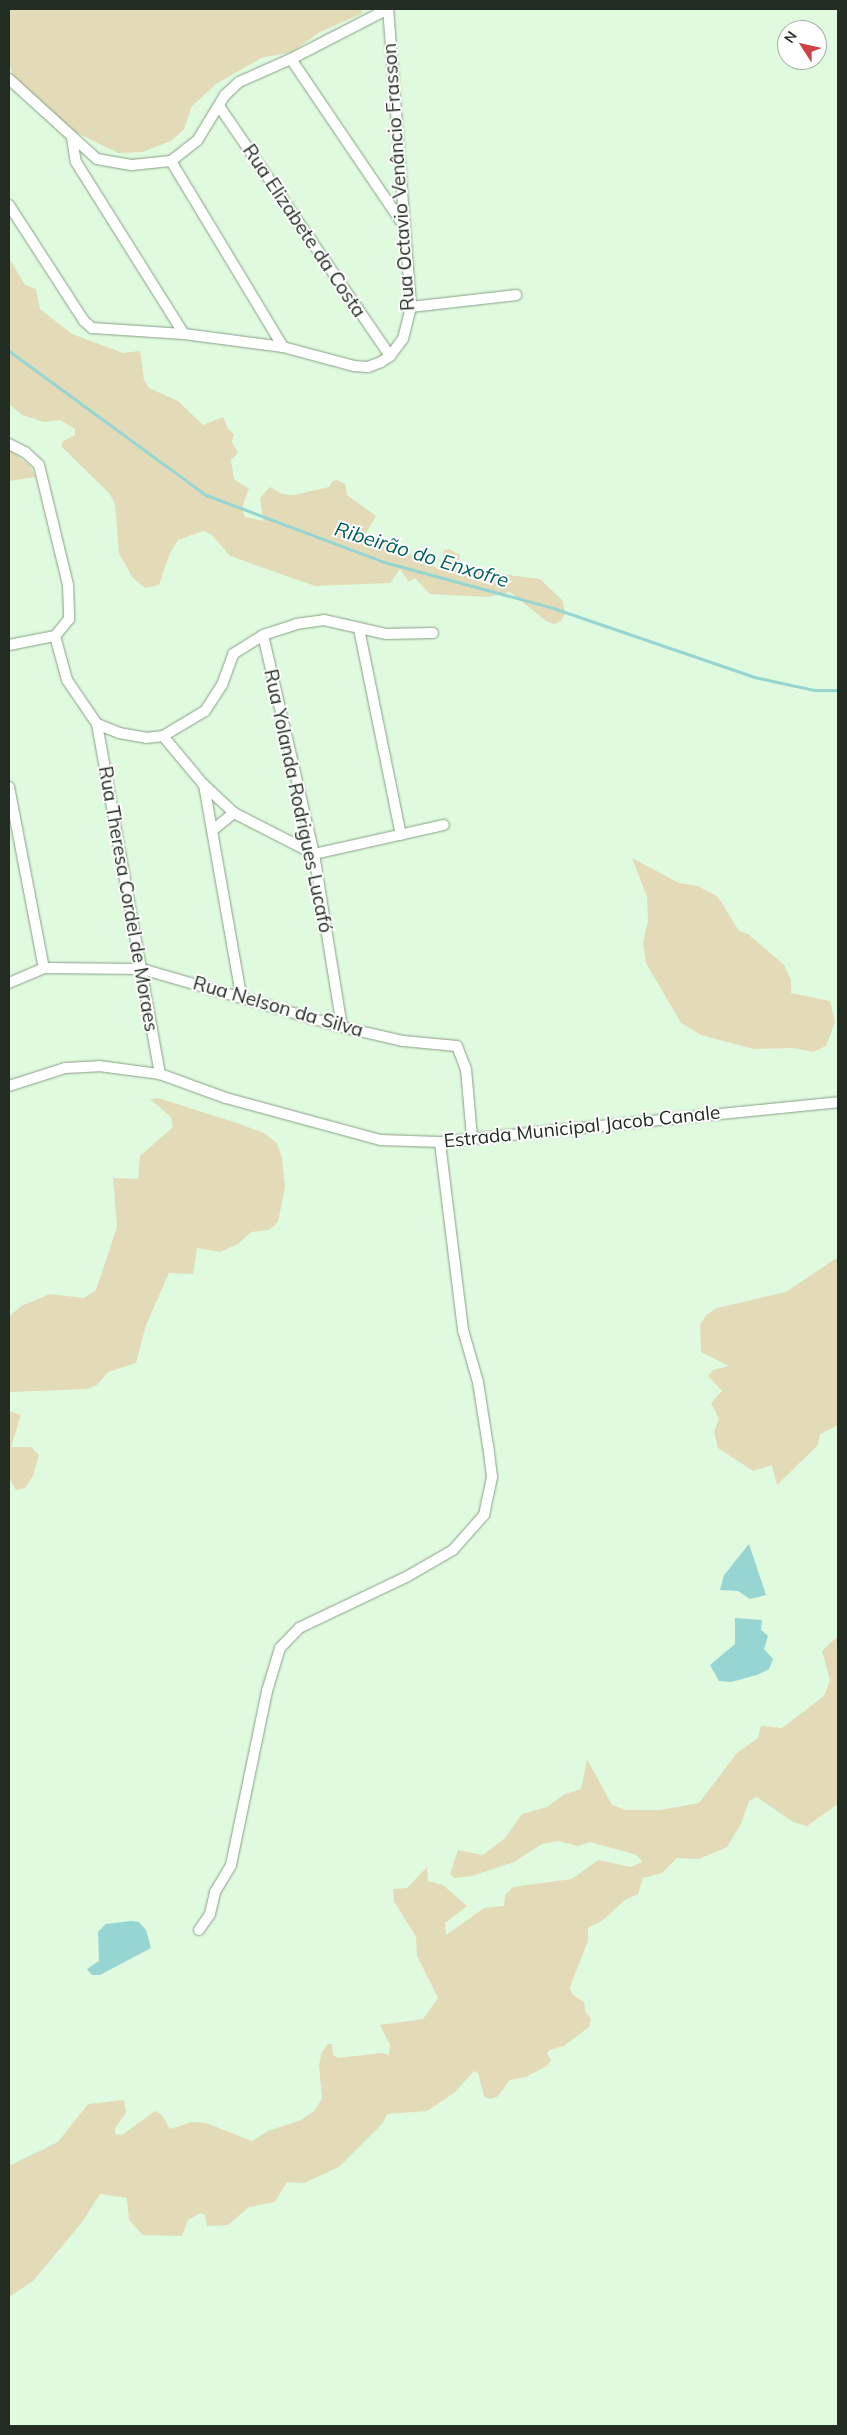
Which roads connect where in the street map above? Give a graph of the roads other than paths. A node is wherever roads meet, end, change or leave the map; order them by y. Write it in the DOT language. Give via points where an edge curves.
graph roads {
  1 [pos="388,9"];
  2 [pos="291,59"];
  3 [pos="9,79"];
  4 [pos="219,106"];
  5 [pos="72,138"];
  6 [pos="171,161"];
  7 [pos="9,205"];
  8 [pos="405,226"];
  9 [pos="516,295"];
  10 [pos="411,307"];
  11 [pos="184,334"];
  12 [pos="283,347"];
  13 [pos="390,356"];
  14 [pos="9,444"];
  15 [pos="359,629"];
  16 [pos="433,633"];
  17 [pos="263,635"];
  18 [pos="55,636"];
  19 [pos="9,645"];
  20 [pos="97,724"];
  21 [pos="163,736"];
  22 [pos="204,784"];
  23 [pos="9,787"];
  24 [pos="234,813"];
  25 [pos="444,826"];
  26 [pos="214,829"];
  27 [pos="401,835"];
  28 [pos="314,854"];
  29 [pos="44,968"];
  30 [pos="142,969"];
  31 [pos="9,983"];
  32 [pos="241,996"];
  33 [pos="342,1027"];
  34 [pos="160,1074"];
  35 [pos="9,1086"];
  36 [pos="838,1102"];
  37 [pos="472,1138"];
  38 [pos="440,1142"];
  39 [pos="200,1930"];
  1 -- 2 [label="street"];
  1 -- 8 [label="street, Rua Octavio Venâncio Frasson"];
  2 -- 4 [label="street" via="239,82"];
  2 -- 8 [label="street"];
  3 -- 5 [label="street"];
  4 -- 6 [label="street" via="197,141"];
  4 -- 13 [label="street, Rua Elizabete da Costa"];
  5 -- 6 [label="street" via="105,162 132,165"];
  5 -- 11 [label="street" via="76,162"];
  6 -- 12 [label="street"];
  7 -- 11 [label="street" via="84,321 92,328"];
  8 -- 10 [label="street, Rua Octavio Venâncio Frasson"];
  9 -- 10 [label="street"];
  10 -- 13 [label="street, Rua Octavio Venâncio Frasson" via="403,338"];
  11 -- 12 [label="street"];
  12 -- 13 [label="street" via="354,366 368,366"];
  14 -- 18 [label="street" via="25,452 39,465 68,585 69,620"];
  15 -- 16 [label="street" via="386,634"];
  15 -- 17 [label="street" via="324,620 296,624"];
  15 -- 27 [label="street"];
  17 -- 21 [label="street" via="233,654 222,685 205,711"];
  17 -- 28 [label="street, Rua Yolanda Rodrigues Lucafó"];
  18 -- 19 [label="street"];
  18 -- 20 [label="street" via="67,680"];
  20 -- 21 [label="street" via="119,733 146,738"];
  20 -- 30 [label="street, Rua Theresa Cordel de Moraes"];
  21 -- 22 [label="street"];
  22 -- 24 [label="street"];
  22 -- 26 [label="street"];
  23 -- 29 [label="street"];
  24 -- 26 [label="street"];
  24 -- 28 [label="street"];
  25 -- 27 [label="street"];
  26 -- 32 [label="street"];
  27 -- 28 [label="street"];
  28 -- 33 [label="street, Rua Yolanda Rodrigues Lucafó"];
  29 -- 30 [label="street, Rua Nelson da Silva"];
  29 -- 31 [label="street, Rua Nelson da Silva"];
  30 -- 32 [label="street, Rua Nelson da Silva"];
  30 -- 34 [label="street, Rua Theresa Cordel de Moraes"];
  32 -- 33 [label="street, Rua Nelson da Silva"];
  33 -- 37 [label="street, Rua Nelson da Silva" via="403,1041 457,1046 466,1068"];
  34 -- 35 [label="street, Estrada Municipal Jacob Canale" via="100,1066 65,1068"];
  34 -- 38 [label="street, Estrada Municipal Jacob Canale" via="226,1098 381,1140"];
  36 -- 37 [label="street, Estrada Municipal Jacob Canale" via="511,1137"];
  37 -- 38 [label="street, Estrada Municipal Jacob Canale"];
  38 -- 39 [label="street" via="464,1330 478,1382 492,1477 484,1515 475,1530 453,1550 408,1576 299,1628 280,1648 267,1691 231,1865 215,1892 210,1914"];
}
